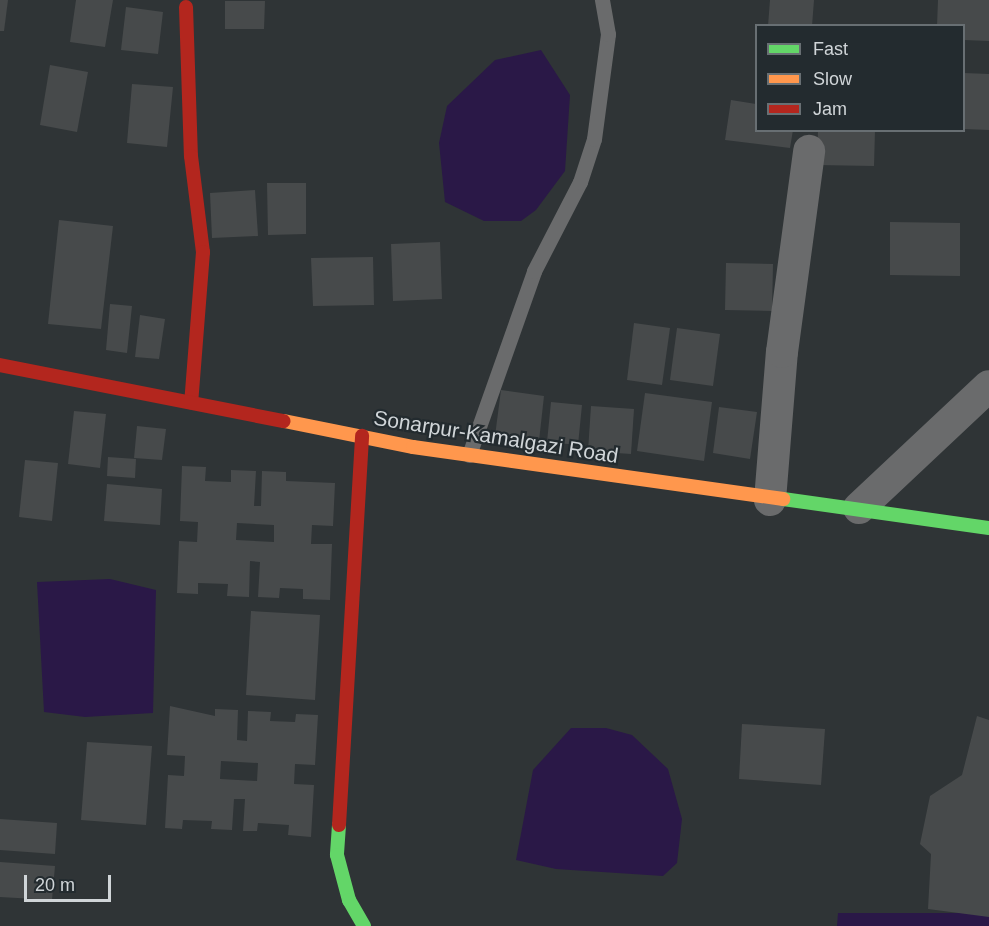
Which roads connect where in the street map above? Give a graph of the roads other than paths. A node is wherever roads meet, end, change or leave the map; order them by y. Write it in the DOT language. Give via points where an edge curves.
graph roads {
  1 [pos="602,0"];
  2 [pos="186,7"];
  3 [pos="809,151"];
  4 [pos="0,365"];
  5 [pos="989,386"];
  6 [pos="191,403"];
  7 [pos="362,436"];
  8 [pos="469,455"];
  9 [pos="770,500"];
  10 [pos="859,508"];
  11 [pos="989,528"];
  12 [pos="364,926"];
  1 -- 8 [label="lane" via="608,34 594,139 580,182 534,271"];
  2 -- 6 [label="main road" via="191,156 203,252"];
  3 -- 9 [label="street" via="782,352"];
  4 -- 6 [label="main road, Sonarpur-Kamalgazi Road"];
  5 -- 10 [label="street"];
  6 -- 7 [label="main road, Sonarpur-Kamalgazi Road"];
  7 -- 8 [label="main road, Sonarpur-Kamalgazi Road"];
  7 -- 12 [label="main road" via="337,855 349,900"];
  8 -- 9 [label="main road, Sonarpur-Kamalgazi Road"];
  9 -- 10 [label="main road, Sonarpur-Kamalgazi Road"];
  10 -- 11 [label="main road, Sonarpur-Kamalgazi Road"];
}
